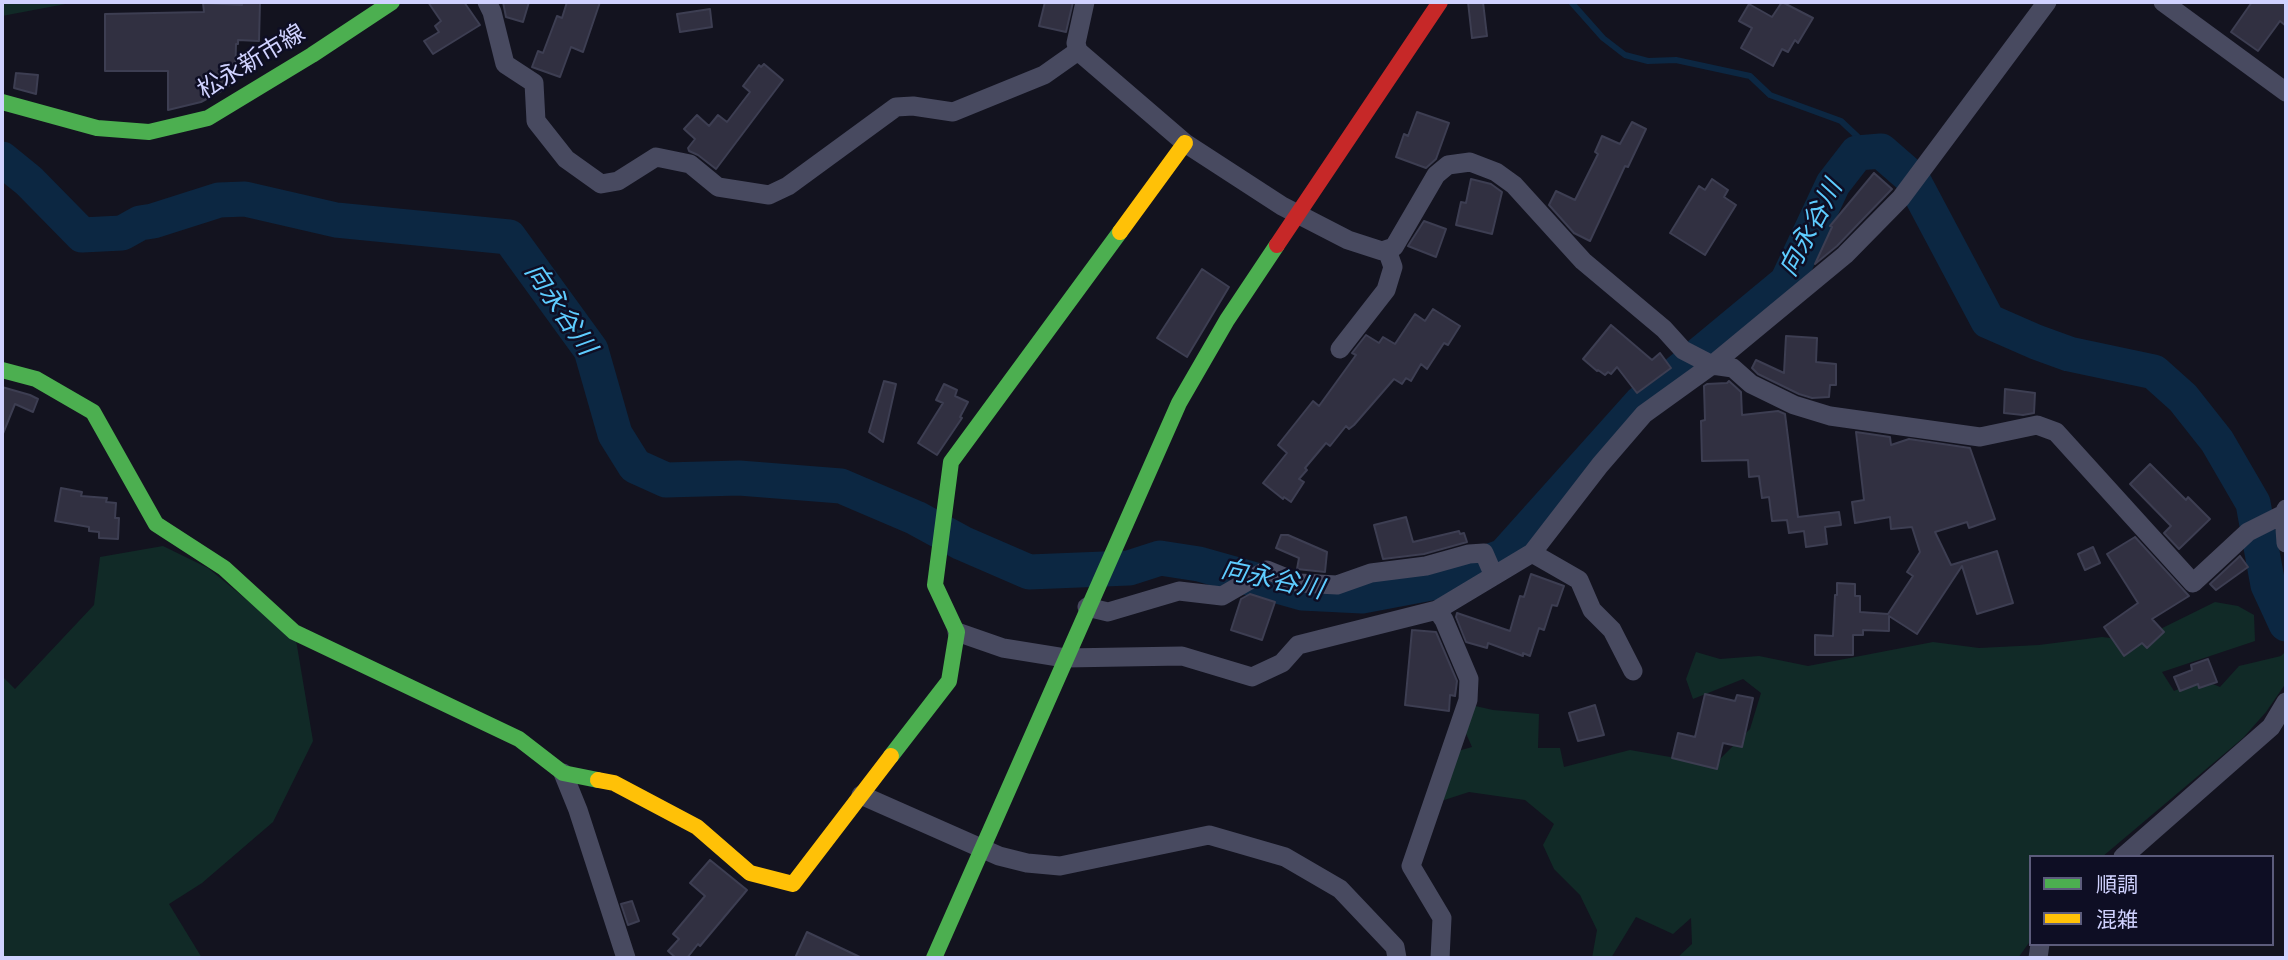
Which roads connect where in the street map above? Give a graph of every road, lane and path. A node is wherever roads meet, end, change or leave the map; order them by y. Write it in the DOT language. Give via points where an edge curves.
graph roads {
  1 [pos="392,2"];
  2 [pos="487,2"];
  3 [pos="1085,2"];
  4 [pos="1440,2"];
  5 [pos="2047,2"];
  6 [pos="2168,3"];
  7 [pos="1078,51"];
  8 [pos="2286,92"];
  9 [pos="2,102"];
  10 [pos="1185,143"];
  11 [pos="1299,215"];
  12 [pos="1387,250"];
  13 [pos="1340,349"];
  14 [pos="1712,365"];
  15 [pos="2,370"];
  16 [pos="2281,514"];
  17 [pos="2286,543"];
  18 [pos="1532,553"];
  19 [pos="1494,576"];
  20 [pos="1089,603"];
  21 [pos="1437,610"];
  22 [pos="957,632"];
  23 [pos="1066,658"];
  24 [pos="1633,671"];
  25 [pos="2286,702"];
  26 [pos="563,773"];
  27 [pos="861,795"];
  28 [pos="981,848"];
  29 [pos="2125,855"];
  30 [pos="626,958"];
  31 [pos="934,958"];
  32 [pos="1397,958"];
  33 [pos="1440,958"];
  1 -- 9 [label="street, 松永新市線" via="208,118 149,132 97,128"];
  2 -- 7 [label="street" via="505,64 534,83 536,121 566,159 601,184 618,181 656,157 690,164 718,187 769,195 896,107 953,113 1044,75"];
  3 -- 7 [label="street"];
  4 -- 11 [label="street"];
  5 -- 14 [label="street" via="1901,198 1844,255"];
  6 -- 8 [label="street"];
  7 -- 10 [label="street"];
  10 -- 11 [label="street"];
  10 -- 22 [label="street" via="951,463 934,585"];
  11 -- 12 [label="street" via="1348,240"];
  11 -- 20 [label="street" via="1227,320 1179,403"];
  12 -- 13 [label="street" via="1393,267 1386,290"];
  12 -- 14 [label="street" via="1394,247 1436,175 1448,164 1470,162 1514,184 1583,261 1683,350"];
  14 -- 16 [label="street" via="1733,368 1751,384 1830,416 1980,437 2037,425 2056,432 2193,583 2248,533"];
  14 -- 18 [label="street" via="1644,414"];
  15 -- 26 [label="street" via="36,379 93,412 156,524 224,568 295,632 519,739"];
  16 -- 17 [label="street"];
  18 -- 19 [label="street"];
  18 -- 24 [label="street" via="1579,580 1592,610 1612,630"];
  19 -- 20 [label="street" via="1484,553 1469,554 1426,566 1371,573 1337,585 1299,583 1267,570 1222,596 1179,591 1108,612"];
  19 -- 21 [label="street"];
  20 -- 23 [label="street"];
  21 -- 23 [label="street" via="1298,645 1282,663 1252,677 1182,656"];
  21 -- 33 [label="street" via="1469,679 1468,700 1411,866 1442,918"];
  22 -- 23 [label="street" via="1003,648"];
  22 -- 27 [label="street" via="949,681"];
  23 -- 28 [label="street"];
  25 -- 29 [label="street" via="2270,727"];
  26 -- 27 [label="street" via="614,783 697,827 750,873 793,884"];
  26 -- 30 [label="street"];
  27 -- 28 [label="street"];
  28 -- 31 [label="street"];
  28 -- 32 [label="street" via="1027,863 1060,866 1209,835 1285,857 1340,889 1395,947"];
}
